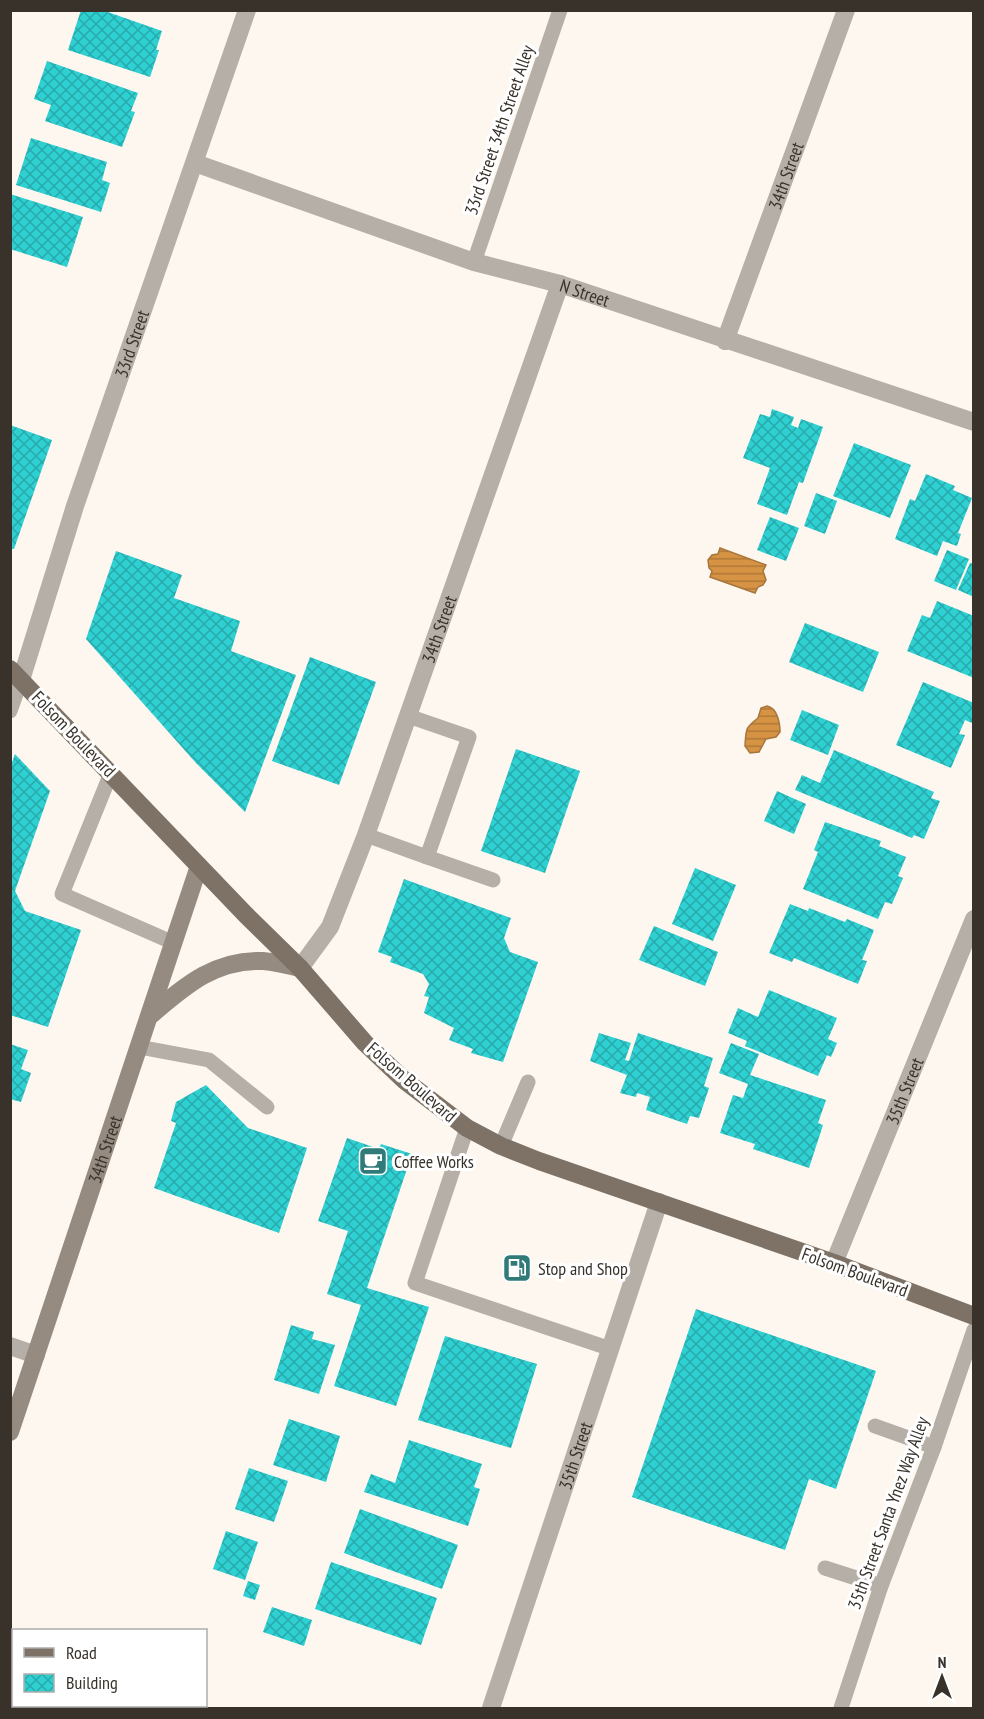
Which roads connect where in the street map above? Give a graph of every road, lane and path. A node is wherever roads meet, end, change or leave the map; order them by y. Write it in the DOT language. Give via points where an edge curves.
graph roads {
  1 [pos="248,10"];
  2 [pos="560,10"];
  3 [pos="846,10"];
  4 [pos="195,163"];
  5 [pos="474,262"];
  6 [pos="560,284"];
  7 [pos="725,340"];
  8 [pos="974,422"];
  9 [pos="16,675"];
  10 [pos="10,711"];
  11 [pos="408,716"];
  12 [pos="111,773"];
  13 [pos="366,835"];
  14 [pos="427,857"];
  15 [pos="199,866"];
  16 [pos="493,880"];
  17 [pos="974,919"];
  18 [pos="174,943"];
  19 [pos="300,968"];
  20 [pos="150,1016"];
  21 [pos="139,1047"];
  22 [pos="528,1082"];
  23 [pos="267,1107"];
  24 [pos="467,1128"];
  25 [pos="501,1146"];
  26 [pos="659,1202"];
  27 [pos="834,1263"];
  28 [pos="974,1316"];
  29 [pos="974,1330"];
  30 [pos="10,1346"];
  31 [pos="611,1349"];
  32 [pos="36,1355"];
  33 [pos="875,1426"];
  34 [pos="10,1432"];
  35 [pos="934,1447"];
  36 [pos="825,1568"];
  37 [pos="881,1586"];
  38 [pos="491,1708"];
  39 [pos="841,1708"];
  1 -- 4 [label="street, 33rd Street"];
  2 -- 5 [label="lane, 33rd Street 34th Street Alley"];
  3 -- 7 [label="street, 34th Street"];
  4 -- 5 [label="street, N Street"];
  4 -- 9 [label="street, 33rd Street"];
  5 -- 6 [label="street, N Street"];
  6 -- 7 [label="street, N Street"];
  6 -- 11 [label="street, 34th Street"];
  7 -- 8 [label="street, N Street"];
  9 -- 10 [label="lane"];
  9 -- 12 [label="main road, Folsom Boulevard"];
  11 -- 13 [label="street, 34th Street"];
  11 -- 14 [label="lane" via="469,737"];
  12 -- 15 [label="main road, Folsom Boulevard"];
  12 -- 18 [label="lane" via="62,894"];
  13 -- 14 [label="lane"];
  13 -- 19 [label="street, 34th Street" via="330,927"];
  14 -- 16 [label="lane"];
  15 -- 18 [label="street, 34th Street"];
  15 -- 19 [label="main road, Folsom Boulevard"];
  17 -- 27 [label="street, 35th Street"];
  18 -- 20 [label="street, 34th Street"];
  19 -- 20 [label="street" via="262,961 226,965 193,979"];
  19 -- 24 [label="main road, Folsom Boulevard" via="373,1051"];
  20 -- 21 [label="street, 34th Street"];
  21 -- 23 [label="lane" via="209,1060"];
  21 -- 32 [label="street, 34th Street"];
  22 -- 25 [label="lane"];
  24 -- 25 [label="main road, Folsom Boulevard"];
  24 -- 31 [label="lane" via="415,1283"];
  25 -- 26 [label="main road, Folsom Boulevard"];
  26 -- 27 [label="main road, Folsom Boulevard"];
  26 -- 31 [label="street, 35th Street"];
  27 -- 28 [label="main road, Folsom Boulevard"];
  29 -- 35 [label="lane, 35th Street Santa Ynez Way Alley"];
  30 -- 32 [label="street"];
  31 -- 38 [label="street, 35th Street"];
  32 -- 34 [label="street, 34th Street"];
  33 -- 35 [label="lane"];
  35 -- 37 [label="lane, 35th Street Santa Ynez Way Alley"];
  36 -- 37 [label="lane"];
  37 -- 39 [label="lane, 35th Street Santa Ynez Way Alley"];
}
